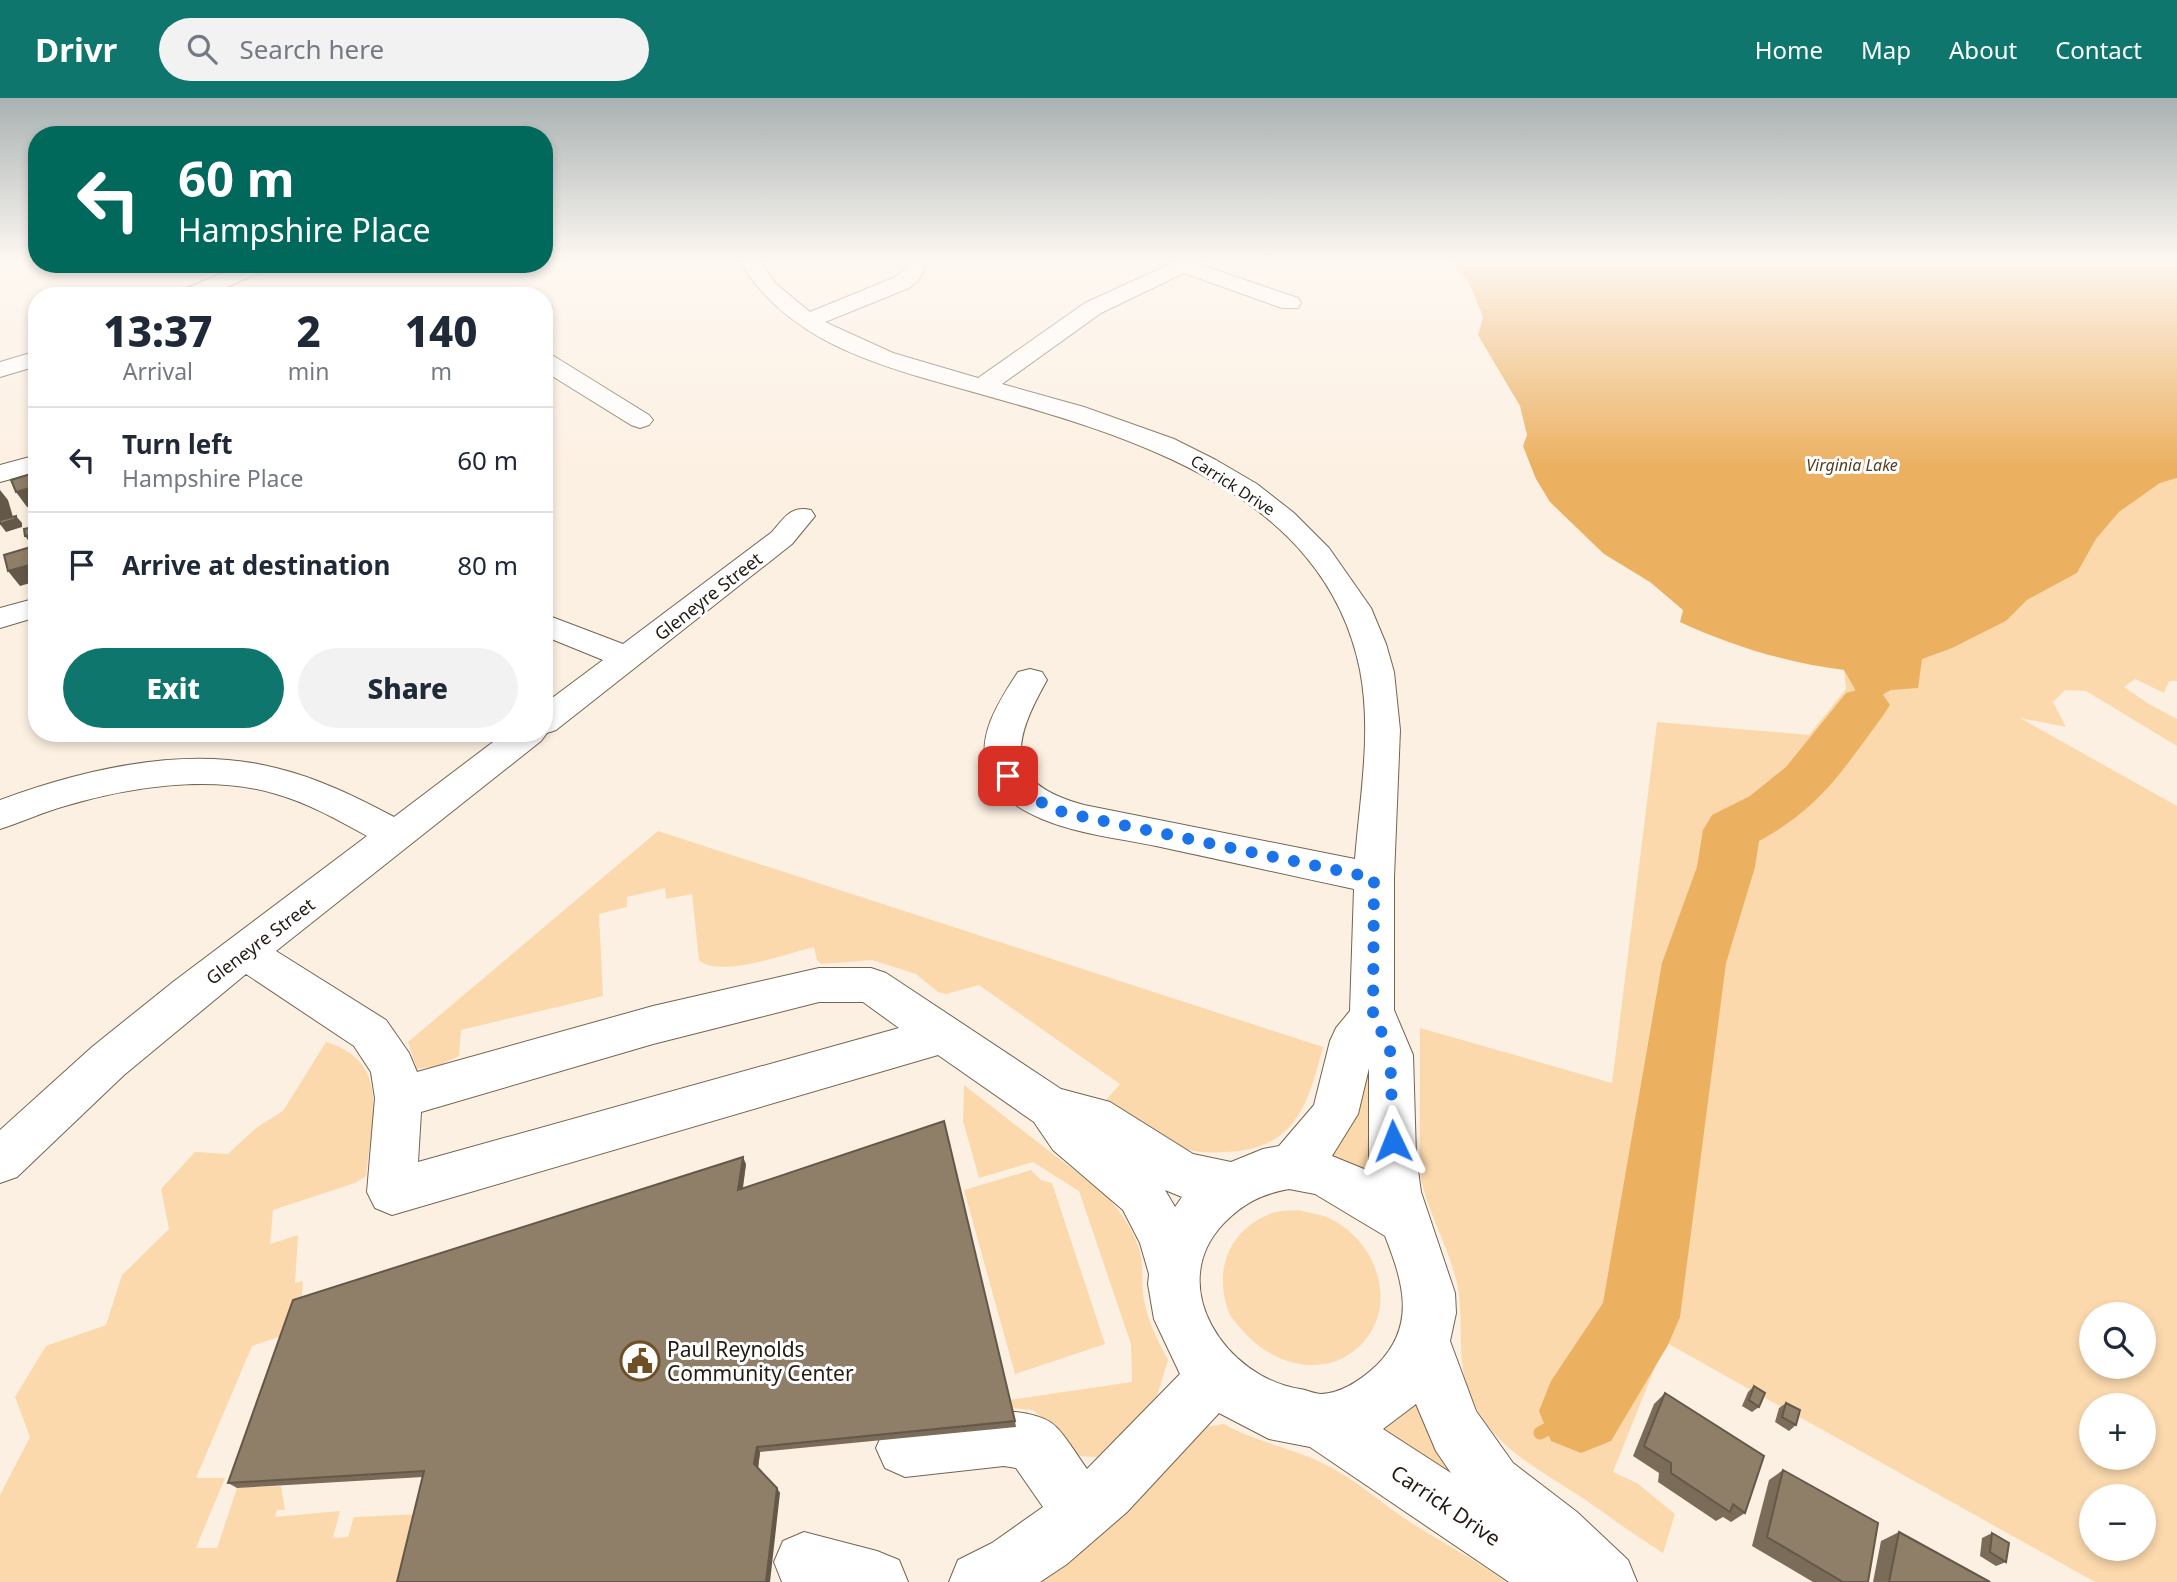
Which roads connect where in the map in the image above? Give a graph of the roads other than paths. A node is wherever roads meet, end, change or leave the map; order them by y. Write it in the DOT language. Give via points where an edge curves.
graph roads {
  1 [pos="823,329"];
  2 [pos="1063,329"];
  3 [pos="28,361"];
  4 [pos="553,366"];
  5 [pos="0,370"];
  6 [pos="983,386"];
  7 [pos="640,420"];
  8 [pos="28,466"];
  9 [pos="0,474"];
  10 [pos="801,516"];
  11 [pos="28,610"];
  12 [pos="0,618"];
  13 [pos="553,628"];
  14 [pos="628,658"];
  15 [pos="1030,680"];
  16 [pos="553,715"];
  17 [pos="518,742"];
  18 [pos="0,815"];
  19 [pos="396,835"];
  20 [pos="1374,878"];
  21 [pos="247,952"];
  22 [pos="1373,1015"];
  23 [pos="944,1034"];
  24 [pos="398,1098"];
  25 [pos="1050,1107"];
  26 [pos="0,1160"];
  27 [pos="1291,1167"];
  28 [pos="1230,1184"];
  29 [pos="1403,1219"];
  30 [pos="1175,1273"];
  31 [pos="1424,1343"];
  32 [pos="1215,1377"];
  33 [pos="1320,1422"];
  34 [pos="905,1448"];
  35 [pos="1082,1512"];
  36 [pos="804,1562"];
  37 [pos="877,1582"];
  38 [pos="980,1582"];
  39 [pos="1576,1582"];
  40 [pos="1606,1582"];
  1 -- 6 [label="street, Carrick Drive" via="904,365"];
  2 -- 6 [label="street"];
  3 -- 5 [label="street"];
  4 -- 7 [label="street"];
  6 -- 20 [label="street, Carrick Drive" via="1142,434 1179,450 1251,492 1305,538 1329,568 1357,612 1378,674 1381,706"];
  8 -- 9 [label="street"];
  10 -- 14 [label="street, Gleneyre Street" via="782,538"];
  11 -- 12 [label="street"];
  13 -- 14 [label="street"];
  14 -- 16 [label="street, Gleneyre Street"];
  15 -- 20 [label="street" via="1002,738 1004,761 1008,776 1045,806"];
  17 -- 19 [label="street, Gleneyre Street"];
  18 -- 19 [label="street" via="33,801 126,778 213,773 273,780"];
  19 -- 21 [label="street, Gleneyre Street"];
  20 -- 22 [label="street, Carrick Drive"];
  21 -- 24 [label="street" via="370,1033 393,1067"];
  21 -- 26 [label="street, Gleneyre Street" via="108,1061"];
  22 -- 27 [label="street" via="1352,1041 1335,1114"];
  22 -- 29 [label="street, Carrick Drive" via="1390,1049 1393,1178"];
  23 -- 24 [label="street" via="872,985 819,985 653,1025"];
  23 -- 24 [label="street" via="392,1192"];
  23 -- 25 [label="street"];
  25 -- 28 [label="street" via="1093,1117 1184,1175"];
  25 -- 30 [label="street" via="1070,1135 1140,1194 1163,1235"];
  27 -- 28 [label="street, Carrick Drive" via="1256,1173"];
  27 -- 29 [label="street, Carrick Drive" via="1373,1197"];
  28 -- 30 [label="street, Carrick Drive" via="1195,1220 1184,1238"];
  29 -- 31 [label="street, Carrick Drive" via="1425,1274 1431,1316"];
  30 -- 32 [label="street, Carrick Drive" via="1177,1308 1191,1342"];
  31 -- 33 [label="street, Carrick Drive" via="1401,1382 1363,1410"];
  31 -- 40 [label="street, Carrick Drive" via="1456,1431 1492,1484 1556,1533"];
  32 -- 33 [label="street, Carrick Drive" via="1272,1413"];
  32 -- 35 [label="street"];
  33 -- 39 [label="street, Carrick Drive" via="1538,1566"];
  34 -- 35 [label="street" via="1004,1438 1032,1443"];
  35 -- 38 [label="street" via="1040,1550"];
  36 -- 37 [label="street"];
}
